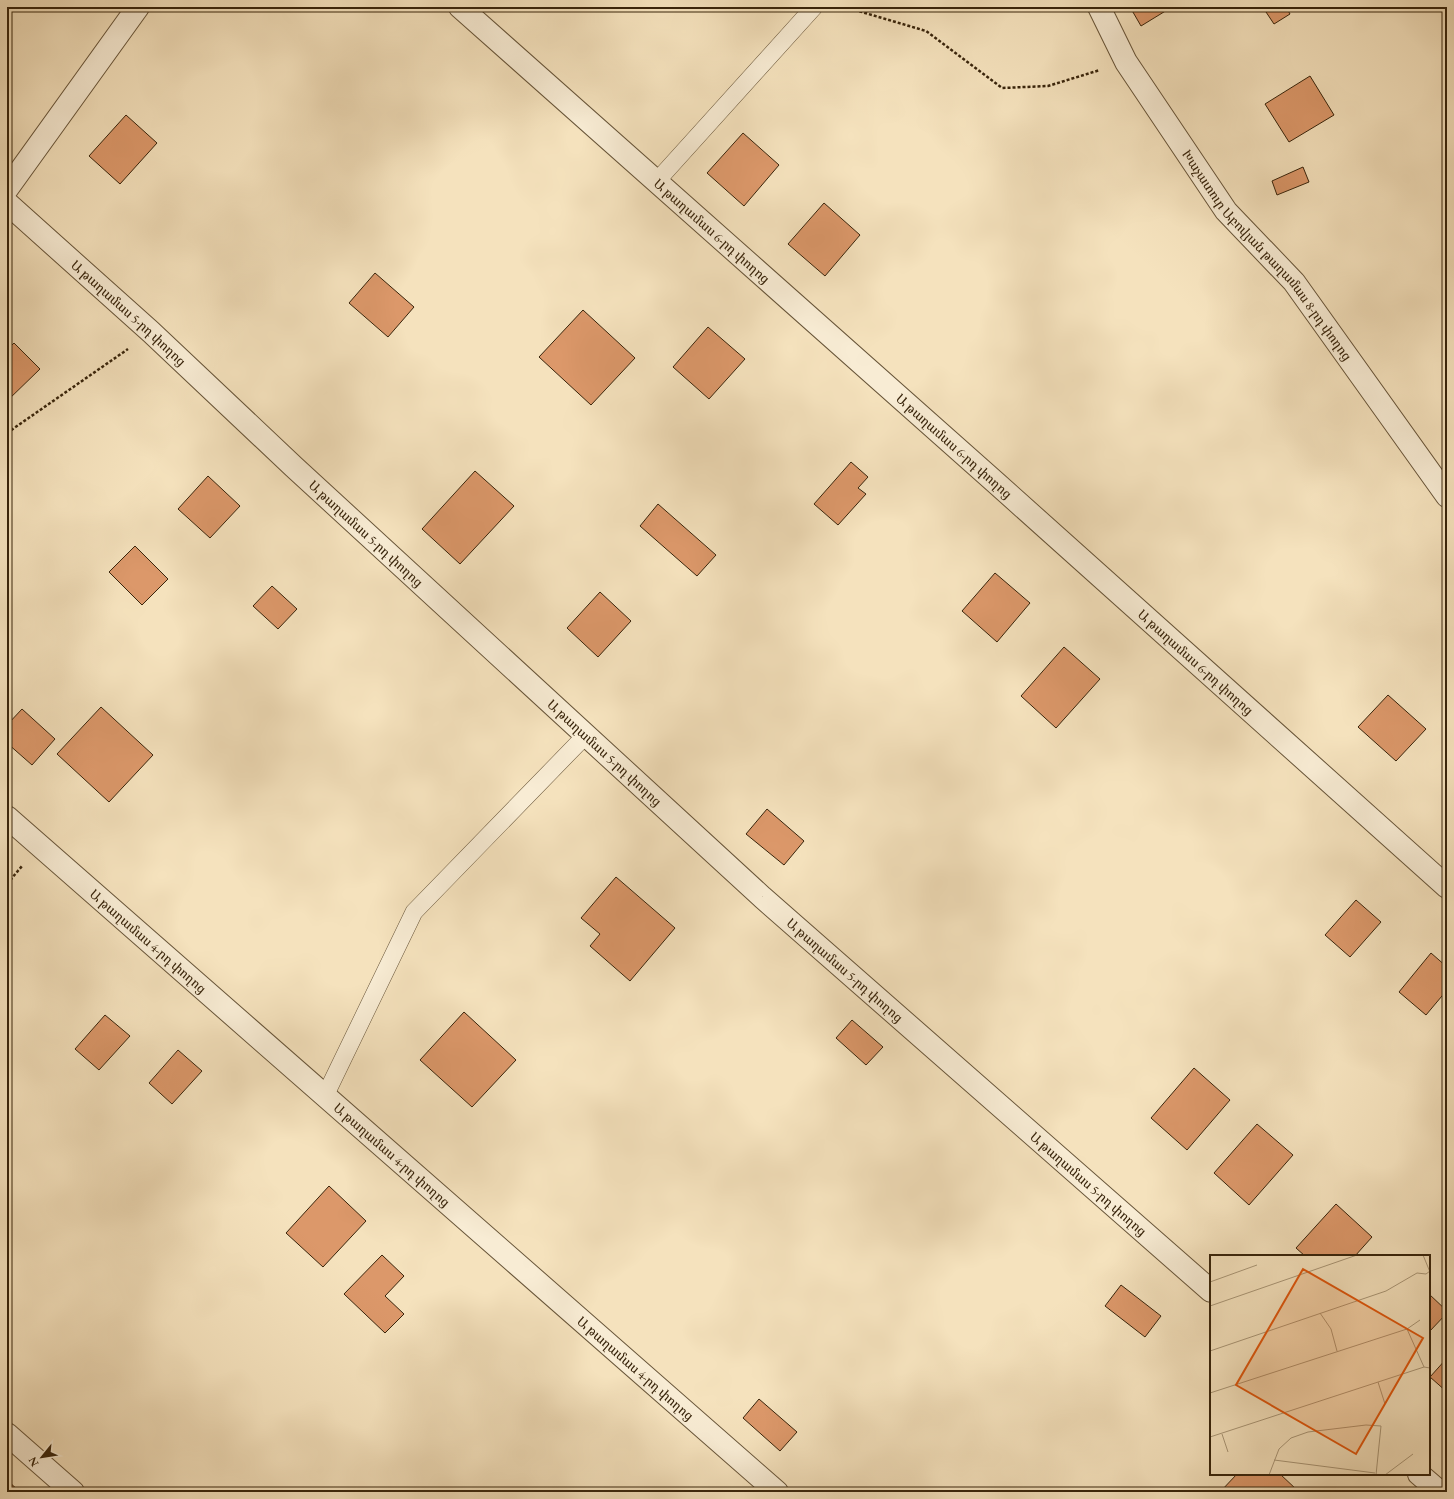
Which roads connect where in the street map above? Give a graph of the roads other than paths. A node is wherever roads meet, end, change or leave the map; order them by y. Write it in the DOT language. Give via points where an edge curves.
graph roads {
  1 [pos="138,7"];
  2 [pos="460,7"];
  3 [pos="814,7"];
  4 [pos="1099,7"];
  5 [pos="656,182"];
  6 [pos="7,189"];
  7 [pos="7,203"];
  8 [pos="1447,496"];
  9 [pos="586,736"];
  10 [pos="7,817"];
  11 [pos="1447,887"];
  12 [pos="325,1096"];
  13 [pos="1210,1290"];
  14 [pos="7,1434"];
  15 [pos="1420,1475"];
  16 [pos="73,1492"];
  17 [pos="778,1492"];
  18 [pos="1440,1492"];
  1 -- 6 [label="street"];
  2 -- 5 [label="street, Ա թաղամաս 6-րդ փողոց"];
  3 -- 5 [label="lane"];
  4 -- 8 [label="street, Խաչատուր Աբովյան թաղամաս 8-րդ փողոց" via="1126,62 1226,211 1294,282"];
  5 -- 11 [label="street, Ա թաղամաս 6-րդ փողոց"];
  7 -- 9 [label="street, Ա թաղամաս 5-րդ փողոց" via="151,332 299,473"];
  9 -- 12 [label="lane" via="414,912"];
  9 -- 13 [label="street, Ա թաղամաս 5-րդ փողոց" via="762,897"];
  10 -- 12 [label="street, Ա թաղամաս 4-րդ փողոց"];
  12 -- 17 [label="street, Ա թաղամաս 4-րդ փողոց"];
  14 -- 16 [label="street"];
  15 -- 18 [label="street"];
}
